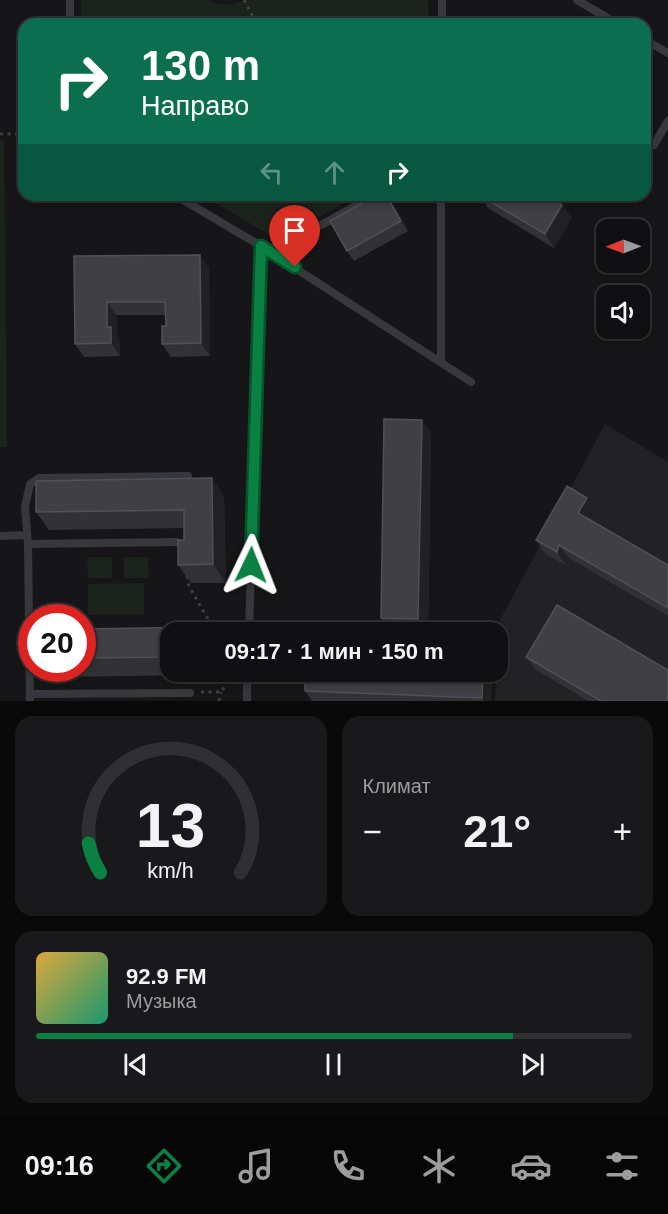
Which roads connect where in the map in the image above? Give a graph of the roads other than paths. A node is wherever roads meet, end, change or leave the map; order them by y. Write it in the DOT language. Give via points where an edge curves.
graph roads {
  1 [pos="70,0"];
  2 [pos="442,0"];
  3 [pos="577,0"];
  4 [pos="70,18"];
  5 [pos="442,18"];
  6 [pos="608,18"];
  7 [pos="651,43"];
  8 [pos="668,53"];
  9 [pos="668,121"];
  10 [pos="654,145"];
  11 [pos="185,201"];
  12 [pos="364,201"];
  13 [pos="441,201"];
  14 [pos="261,246"];
  15 [pos="277,256"];
  16 [pos="441,361"];
  17 [pos="471,382"];
  18 [pos="188,476"];
  19 [pos="0,536"];
  20 [pos="27,540"];
  21 [pos="176,542"];
  22 [pos="29,604"];
  23 [pos="249,622"];
  24 [pos="30,682"];
  25 [pos="248,682"];
  26 [pos="190,693"];
  27 [pos="30,698"];
  28 [pos="247,701"];
  1 -- 4 [label="lane"];
  2 -- 5 [label="lane"];
  3 -- 6 [label="lane"];
  7 -- 8 [label="lane"];
  9 -- 10 [label="lane"];
  11 -- 14 [label="lane"];
  12 -- 15 [label="lane" via="282,247"];
  13 -- 16 [label="lane"];
  14 -- 15 [label="lane"];
  14 -- 23 [label="lane"];
  15 -- 16 [label="lane"];
  16 -- 17 [label="lane"];
  18 -- 20 [label="lane" via="39,478 30,484 27,495"];
  19 -- 20 [label="lane"];
  20 -- 21 [label="lane"];
  20 -- 22 [label="lane"];
  24 -- 27 [label="lane"];
  25 -- 28 [label="lane"];
  26 -- 27 [label="lane"];
}
